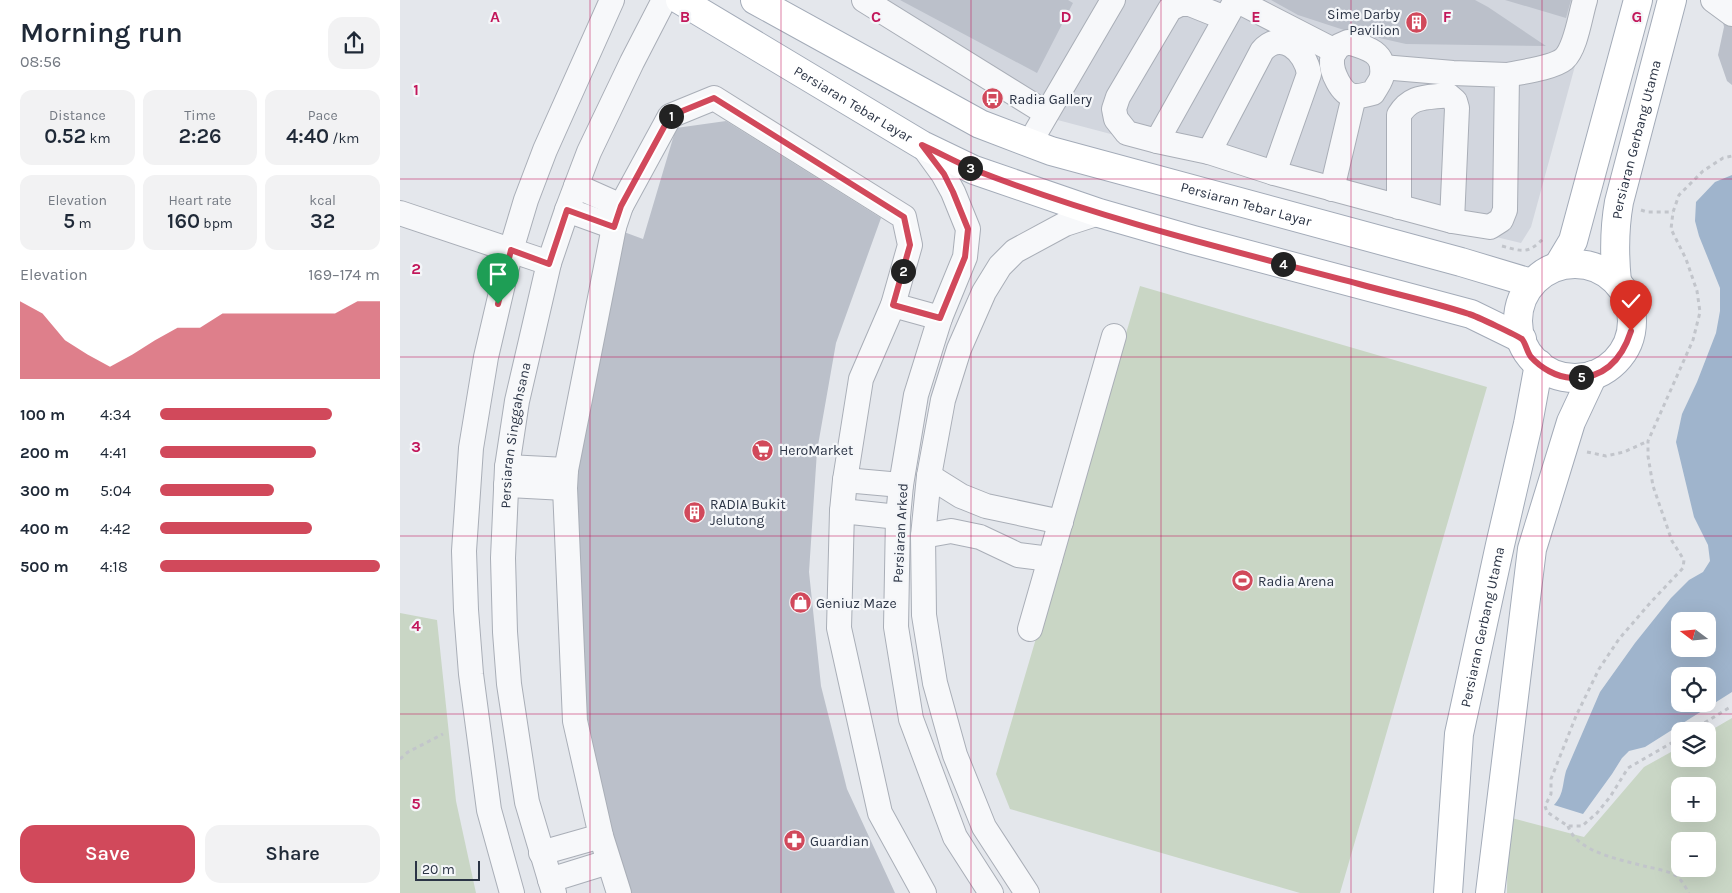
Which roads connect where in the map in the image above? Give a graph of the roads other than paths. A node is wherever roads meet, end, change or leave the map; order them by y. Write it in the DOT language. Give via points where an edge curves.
graph roads {
  1 [pos="612,0"];
  2 [pos="664,0"];
  3 [pos="680,0"];
  4 [pos="755,0"];
  5 [pos="864,0"];
  6 [pos="1113,0"];
  7 [pos="1585,0"];
  8 [pos="1638,0"];
  9 [pos="1672,0"];
  10 [pos="1713,0"];
  11 [pos="1232,6"];
  12 [pos="1732,14"];
  13 [pos="1335,51"];
  14 [pos="1382,67"];
  15 [pos="1507,75"];
  16 [pos="1354,96"];
  17 [pos="1046,113"];
  18 [pos="1158,141"];
  19 [pos="1029,144"];
  20 [pos="922,145"];
  21 [pos="1209,152"];
  22 [pos="1274,173"];
  23 [pos="576,186"];
  24 [pos="1332,189"];
  25 [pos="1399,206"];
  26 [pos="567,210"];
  27 [pos="400,213"];
  28 [pos="1099,213"];
  29 [pos="618,217"];
  30 [pos="1452,221"];
  31 [pos="511,250"];
  32 [pos="549,264"];
  33 [pos="1558,266"];
  34 [pos="1617,282"];
  35 [pos="1531,283"];
  36 [pos="893,305"];
  37 [pos="940,318"];
  38 [pos="1114,336"];
  39 [pos="1522,340"];
  40 [pos="1539,364"];
  41 [pos="1593,374"];
  42 [pos="506,476"];
  43 [pos="929,476"];
  44 [pos="566,479"];
  45 [pos="845,480"];
  46 [pos="901,485"];
  47 [pos="842,511"];
  48 [pos="1008,512"];
  49 [pos="898,517"];
  50 [pos="1061,522"];
  51 [pos="923,536"];
  52 [pos="999,545"];
  53 [pos="1050,560"];
  54 [pos="1030,629"];
  55 [pos="601,836"];
  56 [pos="541,853"];
  57 [pos="608,862"];
  58 [pos="552,886"];
  59 [pos="512,893"];
  60 [pos="619,893"];
  61 [pos="924,893"];
  62 [pos="991,893"];
  63 [pos="1027,893"];
  64 [pos="1448,893"];
  65 [pos="1490,893"];
  1 -- 31 [label="street" via="545,150"];
  2 -- 23 [label="street, Persiaran Singgahsana"];
  3 -- 20 [label="main road, Persiaran Tebar Layar"];
  4 -- 19 [label="main road, Persiaran Tebar Layar" via="980,124"];
  5 -- 17 [label="street"];
  6 -- 17 [label="street"];
  7 -- 15 [label="street" via="1571,50 1563,60"];
  8 -- 33 [label="main road, Persiaran Gerbang Utama" via="1573,241"];
  9 -- 34 [label="main road, Persiaran Gerbang Utama" via="1618,202 1614,228"];
  10 -- 12 [label="street"];
  11 -- 13 [label="street"];
  11 -- 18 [label="street"];
  11 -- 18 [label="street" via="1180,4 1170,9 1118,97 1114,109 1116,119 1127,133"];
  13 -- 14 [label="street" via="1348,42 1363,46 1381,58"];
  13 -- 16 [label="street" via="1332,60 1335,76 1339,85"];
  14 -- 15 [label="street"];
  14 -- 16 [label="street" via="1382,76 1373,93"];
  15 -- 30 [label="street" via="1505,210 1501,220 1490,227"];
  16 -- 24 [label="street"];
  17 -- 19 [label="street"];
  18 -- 21 [label="street"];
  19 -- 35 [label="main road, Persiaran Tebar Layar"];
  20 -- 28 [label="main road, Persiaran Tebar Layar" via="974,170"];
  20 -- 37 [label="street, Persiaran Arked" via="944,174 968,229 965,257"];
  21 -- 22 [label="street"];
  21 -- 22 [label="street" via="1262,51 1273,42 1289,44 1301,53 1309,74"];
  22 -- 24 [label="street"];
  23 -- 26 [label="street, Persiaran Singgahsana"];
  23 -- 29 [label="street"];
  24 -- 25 [label="street"];
  25 -- 30 [label="street"];
  25 -- 30 [label="street" via="1399,115 1414,100 1448,95 1455,101 1456,108"];
  26 -- 29 [label="street"];
  26 -- 32 [label="street, Persiaran Singgahsana"];
  27 -- 31 [label="street"];
  28 -- 39 [label="main road, Persiaran Tebar Layar" via="1471,314"];
  28 -- 43 [label="street, Persiaran Arked" via="1057,229 1015,251 1000,266 984,292 959,349 943,400"];
  29 -- 36 [label="street" via="670,116 714,98 904,217 910,245"];
  29 -- 44 [label="street"];
  31 -- 32 [label="street"];
  31 -- 59 [label="street" via="486,357 471,448 464,551 471,674 489,810"];
  32 -- 42 [label="street, Persiaran Singgahsana" via="517,401"];
  33 -- 34 [label="main road, Persiaran Gerbang Utama" via="1590,265"];
  33 -- 35 [label="main road, Persiaran Gerbang Utama"];
  34 -- 41 [label="main road, Persiaran Gerbang Utama" via="1627,296 1632,313 1631,331 1626,348 1615,362"];
  35 -- 39 [label="main road, Persiaran Gerbang Utama" via="1520,311"];
  36 -- 37 [label="street"];
  36 -- 45 [label="street" via="861,379"];
  37 -- 46 [label="street, Persiaran Arked" via="916,395"];
  38 -- 50 [label="street"];
  39 -- 40 [label="main road, Persiaran Gerbang Utama"];
  40 -- 41 [label="main road, Persiaran Gerbang Utama" via="1557,375 1570,378"];
  40 -- 64 [label="main road, Persiaran Gerbang Utama" via="1459,734"];
  41 -- 65 [label="main road" via="1571,422 1532,549"];
  42 -- 44 [label="street"];
  42 -- 56 [label="street, Persiaran Singgahsana" via="503,568 509,684 527,802"];
  43 -- 48 [label="street" via="960,496"];
  43 -- 51 [label="street, Persiaran Arked"];
  44 -- 55 [label="street" via="574,721"];
  45 -- 46 [label="street"];
  45 -- 47 [label="street"];
  46 -- 49 [label="street, Persiaran Arked"];
  47 -- 49 [label="street"];
  47 -- 61 [label="street" via="839,628 880,813"];
  48 -- 50 [label="street"];
  48 -- 52 [label="street"];
  49 -- 62 [label="street, Persiaran Arked" via="896,627 911,719 955,837"];
  50 -- 53 [label="street"];
  51 -- 52 [label="street" via="951,531 980,536"];
  51 -- 63 [label="street, Persiaran Arked" via="924,615 935,683 955,755 984,827"];
  52 -- 53 [label="street" via="1018,554"];
  53 -- 54 [label="street"];
  55 -- 56 [label="street"];
  55 -- 57 [label="street"];
  56 -- 58 [label="street, Persiaran Singgahsana"];
  57 -- 58 [label="street"];
  57 -- 60 [label="street"];
}
